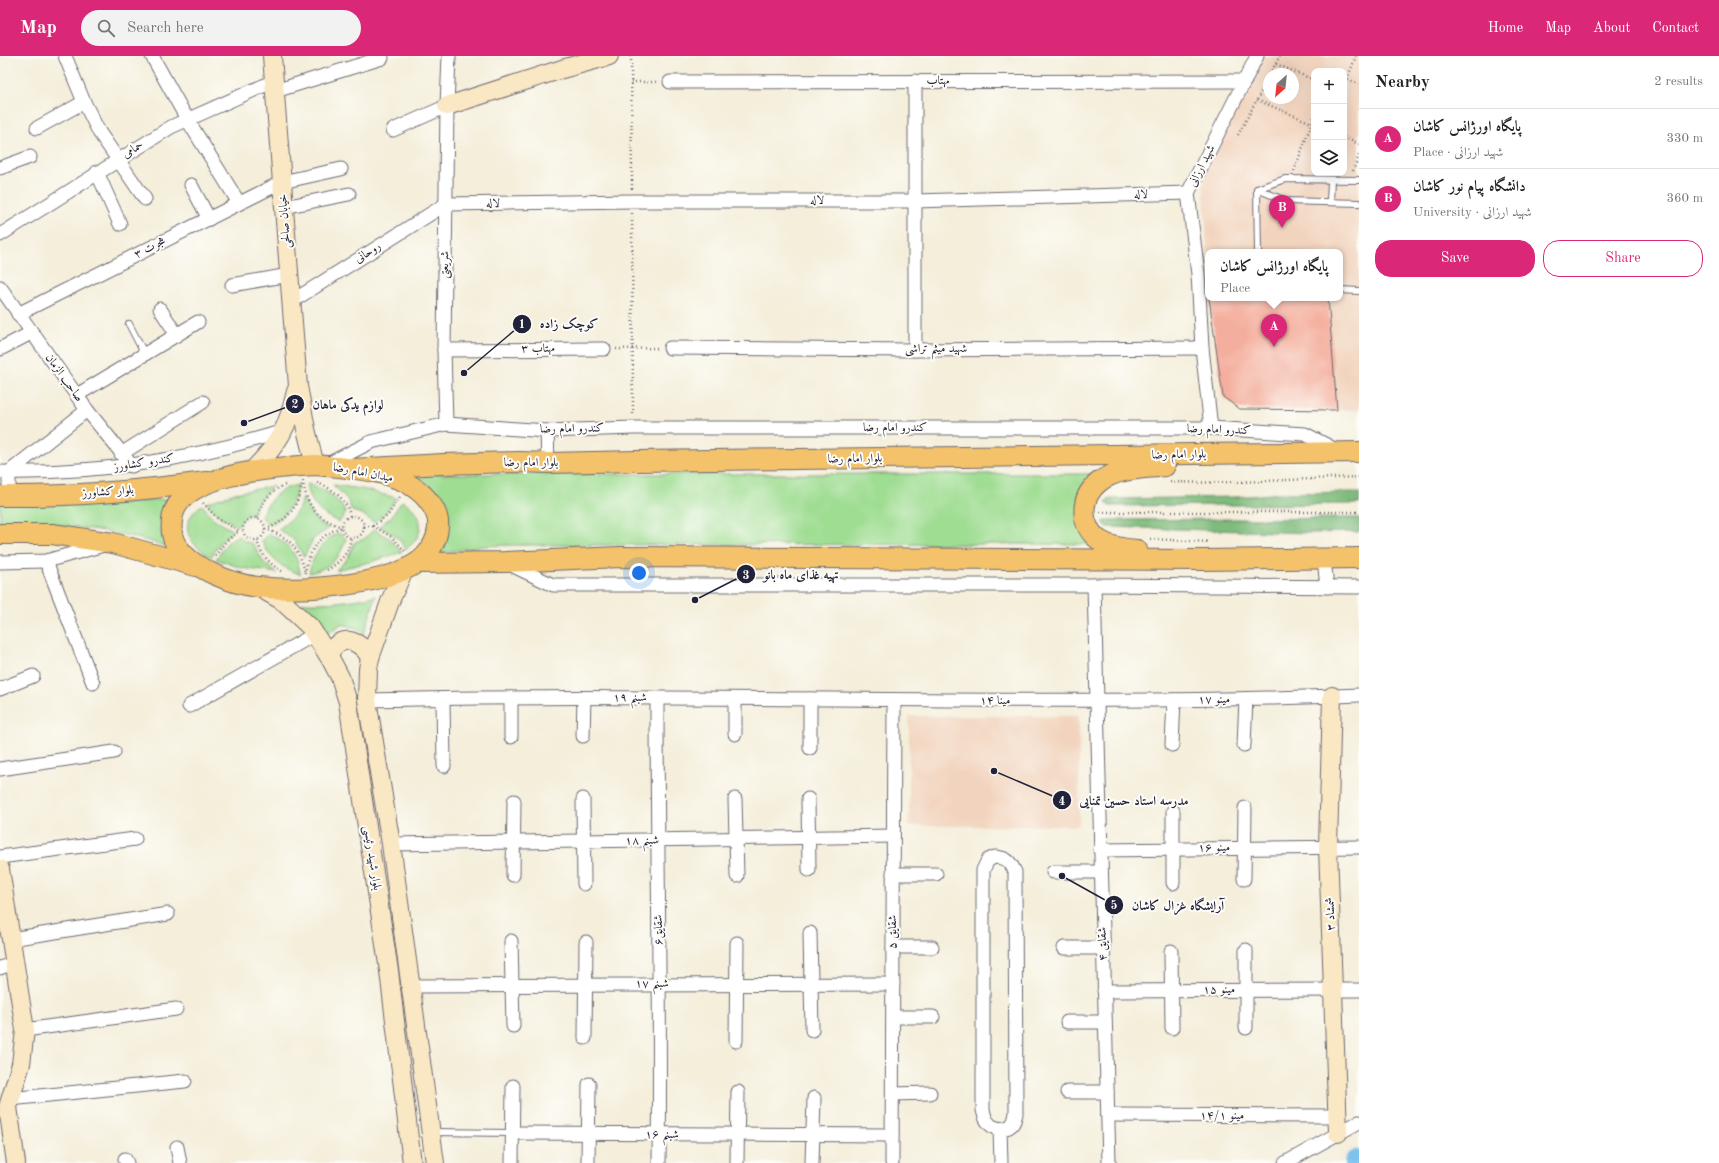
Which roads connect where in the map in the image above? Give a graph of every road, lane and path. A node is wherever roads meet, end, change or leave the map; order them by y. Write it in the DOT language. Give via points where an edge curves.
graph roads {
  1 [pos="65,56"];
  2 [pos="152,56"];
  3 [pos="272,56"];
  4 [pos="449,56"];
  5 [pos="609,56"];
  6 [pos="631,56"];
  7 [pos="1258,56"];
  8 [pos="1280,56"];
  9 [pos="1357,57"];
  10 [pos="382,58"];
  11 [pos="563,63"];
  12 [pos="1276,64"];
  13 [pos="1274,68"];
  14 [pos="1347,76"];
  15 [pos="1311,79"];
  16 [pos="1245,80"];
  17 [pos="915,81"];
  18 [pos="1347,81"];
  19 [pos="631,82"];
  20 [pos="670,82"];
  21 [pos="1359,84"];
  22 [pos="274,86"];
  23 [pos="1263,88"];
  24 [pos="1257,100"];
  25 [pos="84,102"];
  26 [pos="447,106"];
  27 [pos="187,119"];
  28 [pos="1311,122"];
  29 [pos="37,128"];
  30 [pos="1311,128"];
  31 [pos="393,130"];
  32 [pos="1238,135"];
  33 [pos="1347,139"];
  34 [pos="1359,144"];
  35 [pos="1359,155"];
  36 [pos="30,157"];
  37 [pos="118,160"];
  38 [pos="0,168"];
  39 [pos="341,169"];
  40 [pos="97,172"];
  41 [pos="1291,179"];
  42 [pos="1331,180"];
  43 [pos="1350,180"];
  44 [pos="1359,180"];
  45 [pos="282,182"];
  46 [pos="191,185"];
  47 [pos="1257,190"];
  48 [pos="1188,193"];
  49 [pos="349,194"];
  50 [pos="145,199"];
  51 [pos="632,201"];
  52 [pos="915,201"];
  53 [pos="1330,202"];
  54 [pos="1359,202"];
  55 [pos="239,203"];
  56 [pos="446,204"];
  57 [pos="284,207"];
  58 [pos="209,219"];
  59 [pos="120,224"];
  60 [pos="0,235"];
  61 [pos="1258,249"];
  62 [pos="289,275"];
  63 [pos="232,285"];
  64 [pos="0,287"];
  65 [pos="1343,290"];
  66 [pos="1359,291"];
  67 [pos="291,302"];
  68 [pos="160,309"];
  69 [pos="18,314"];
  70 [pos="198,322"];
  71 [pos="129,324"];
  72 [pos="32,334"];
  73 [pos="177,335"];
  74 [pos="670,348"];
  75 [pos="1202,348"];
  76 [pos="0,349"];
  77 [pos="604,349"];
  78 [pos="632,349"];
  79 [pos="444,350"];
  80 [pos="915,350"];
  81 [pos="145,355"];
  82 [pos="298,386"];
  83 [pos="77,395"];
  84 [pos="203,402"];
  85 [pos="87,410"];
  86 [pos="446,424"];
  87 [pos="632,428"];
  88 [pos="1211,428"];
  89 [pos="284,431"];
  90 [pos="547,431"];
  91 [pos="1352,452"];
  92 [pos="121,454"];
  93 [pos="1264,454"];
  94 [pos="548,464"];
  95 [pos="132,466"];
  96 [pos="351,469"];
  97 [pos="253,470"];
  98 [pos="5,472"];
  99 [pos="318,473"];
  100 [pos="1359,477"];
  101 [pos="296,481"];
  102 [pos="302,481"];
  103 [pos="282,482"];
  104 [pos="1163,482"];
  105 [pos="212,489"];
  106 [pos="394,494"];
  107 [pos="4,496"];
  108 [pos="400,496"];
  109 [pos="406,500"];
  110 [pos="202,501"];
  111 [pos="199,503"];
  112 [pos="1098,512"];
  113 [pos="1359,512"];
  114 [pos="350,516"];
  115 [pos="257,518"];
  116 [pos="364,526"];
  117 [pos="373,526"];
  118 [pos="342,527"];
  119 [pos="266,529"];
  120 [pos="243,530"];
  121 [pos="239,531"];
  122 [pos="0,534"];
  123 [pos="351,538"];
  124 [pos="257,540"];
  125 [pos="113,543"];
  126 [pos="1359,558"];
  127 [pos="407,559"];
  128 [pos="1324,559"];
  129 [pos="1202,560"];
  130 [pos="46,561"];
  131 [pos="0,562"];
  132 [pos="210,562"];
  133 [pos="506,562"];
  134 [pos="324,573"];
  135 [pos="290,574"];
  136 [pos="307,575"];
  137 [pos="279,576"];
  138 [pos="286,576"];
  139 [pos="301,576"];
  140 [pos="1094,585"];
  141 [pos="258,587"];
  142 [pos="1327,587"];
  143 [pos="1359,587"];
  144 [pos="315,634"];
  145 [pos="328,655"];
  146 [pos="370,658"];
  147 [pos="33,676"];
  148 [pos="93,683"];
  149 [pos="0,689"];
  150 [pos="1359,695"];
  151 [pos="1332,696"];
  152 [pos="511,698"];
  153 [pos="584,698"];
  154 [pos="657,698"];
  155 [pos="443,699"];
  156 [pos="735,699"];
  157 [pos="810,699"];
  158 [pos="1246,699"];
  159 [pos="367,700"];
  160 [pos="894,700"];
  161 [pos="1174,700"];
  162 [pos="1096,701"];
  163 [pos="188,706"];
  164 [pos="735,734"];
  165 [pos="583,736"];
  166 [pos="511,737"];
  167 [pos="1172,745"];
  168 [pos="1244,745"];
  169 [pos="810,748"];
  170 [pos="114,752"];
  171 [pos="444,766"];
  172 [pos="0,769"];
  173 [pos="808,798"];
  174 [pos="735,799"];
  175 [pos="584,800"];
  176 [pos="514,801"];
  177 [pos="1245,808"];
  178 [pos="1173,811"];
  179 [pos="893,836"];
  180 [pos="810,838"];
  181 [pos="134,839"];
  182 [pos="737,839"];
  183 [pos="585,841"];
  184 [pos="657,841"];
  185 [pos="513,842"];
  186 [pos="391,844"];
  187 [pos="1328,847"];
  188 [pos="1359,847"];
  189 [pos="1244,848"];
  190 [pos="1174,849"];
  191 [pos="1100,850"];
  192 [pos="0,857"];
  193 [pos="0,869"];
  194 [pos="809,870"];
  195 [pos="1053,872"];
  196 [pos="1101,872"];
  197 [pos="893,874"];
  198 [pos="936,874"];
  199 [pos="513,875"];
  200 [pos="737,876"];
  201 [pos="1244,879"];
  202 [pos="1173,883"];
  203 [pos="584,884"];
  204 [pos="168,914"];
  205 [pos="810,933"];
  206 [pos="11,939"];
  207 [pos="511,941"];
  208 [pos="586,942"];
  209 [pos="737,943"];
  210 [pos="893,947"];
  211 [pos="932,947"];
  212 [pos="1064,948"];
  213 [pos="1103,948"];
  214 [pos="1246,950"];
  215 [pos="1171,951"];
  216 [pos="7,966"];
  217 [pos="660,984"];
  218 [pos="737,984"];
  219 [pos="812,984"];
  220 [pos="893,984"];
  221 [pos="586,985"];
  222 [pos="412,986"];
  223 [pos="512,986"];
  224 [pos="1333,989"];
  225 [pos="1246,990"];
  226 [pos="1359,990"];
  227 [pos="1104,991"];
  228 [pos="1172,991"];
  229 [pos="176,1009"];
  230 [pos="893,1017"];
  231 [pos="933,1018"];
  232 [pos="1067,1022"];
  233 [pos="1105,1022"];
  234 [pos="513,1026"];
  235 [pos="1172,1028"];
  236 [pos="1246,1028"];
  237 [pos="24,1030"];
  238 [pos="812,1030"];
  239 [pos="585,1038"];
  240 [pos="736,1041"];
  241 [pos="185,1081"];
  242 [pos="589,1084"];
  243 [pos="514,1086"];
  244 [pos="738,1092"];
  245 [pos="1067,1092"];
  246 [pos="1107,1092"];
  247 [pos="930,1093"];
  248 [pos="893,1094"];
  249 [pos="814,1098"];
  250 [pos="10,1099"];
  251 [pos="1108,1115"];
  252 [pos="1359,1122"];
  253 [pos="1338,1124"];
  254 [pos="1000,1129"];
  255 [pos="432,1132"];
  256 [pos="512,1133"];
  257 [pos="588,1134"];
  258 [pos="660,1135"];
  259 [pos="737,1135"];
  260 [pos="813,1135"];
  261 [pos="892,1135"];
  262 [pos="177,1148"];
  263 [pos="16,1163"];
  264 [pos="180,1163"];
  265 [pos="412,1163"];
  266 [pos="435,1163"];
  267 [pos="512,1163"];
  268 [pos="588,1163"];
  269 [pos="659,1163"];
  270 [pos="737,1163"];
  271 [pos="812,1163"];
  272 [pos="892,1163"];
  273 [pos="1000,1163"];
  274 [pos="1109,1163"];
  275 [pos="1285,1163"];
  1 -- 25 [label="street"];
  2 -- 27 [label="street"];
  3 -- 22 [label="street, خیابان صالحی"];
  4 -- 26 [label="street, شریعتی"];
  5 -- 11 [label="street"];
  6 -- 19 [label="path"];
  7 -- 16 [label="street, شهید ارزانی"];
  8 -- 12 [label="path"];
  9 -- 14 [label="path"];
  10 -- 22 [label="street, حمامی"];
  11 -- 26 [label="street"];
  12 -- 13 [label="path"];
  12 -- 15 [label="path"];
  16 -- 17 [label="street, مهتاب"];
  16 -- 48 [label="street, شهید ارزانی"];
  17 -- 20 [label="street, مهتاب"];
  17 -- 52 [label="street"];
  18 -- 21 [label="path"];
  19 -- 20 [label="path"];
  19 -- 51 [label="path"];
  22 -- 27 [label="street, حمامی"];
  22 -- 45 [label="street, خیابان صالحی"];
  23 -- 24 [label="path"];
  24 -- 28 [label="path"];
  24 -- 32 [label="path"];
  25 -- 29 [label="street"];
  25 -- 37 [label="street" via="99,132"];
  26 -- 31 [label="street"];
  26 -- 56 [label="street, شریعتی"];
  27 -- 37 [label="street, حمامی"];
  27 -- 55 [label="street"];
  30 -- 41 [label="path"];
  33 -- 34 [label="path"];
  35 -- 43 [label="path"];
  36 -- 38 [label="street"];
  37 -- 40 [label="street, حمامی"];
  37 -- 50 [label="street"];
  39 -- 45 [label="street, هجرت ۳"];
  40 -- 59 [label="street"];
  40 -- 60 [label="street, حمامی"];
  41 -- 42 [label="lane"];
  41 -- 47 [label="lane"];
  42 -- 43 [label="lane"];
  42 -- 53 [label="lane"];
  43 -- 44 [label="lane"];
  45 -- 55 [label="street, هجرت ۳"];
  45 -- 57 [label="street, خیابان صالحی"];
  46 -- 58 [label="street"];
  47 -- 53 [label="lane" via="1286,201"];
  47 -- 61 [label="lane"];
  48 -- 52 [label="street, لاله"];
  48 -- 75 [label="street, شهید ارزانی" via="1198,274"];
  49 -- 57 [label="street"];
  51 -- 52 [label="street, لاله"];
  51 -- 56 [label="street, لاله"];
  51 -- 78 [label="path"];
  52 -- 80 [label="street"];
  53 -- 54 [label="lane"];
  55 -- 58 [label="street, هجرت ۳"];
  56 -- 67 [label="street, روحانی"];
  56 -- 79 [label="street, شریعتی"];
  57 -- 62 [label="street, خیابان صالحی"];
  58 -- 69 [label="street, هجرت ۳"];
  62 -- 63 [label="street"];
  62 -- 67 [label="street, خیابان صالحی"];
  64 -- 69 [label="street, صاحب الزمان"];
  65 -- 66 [label="lane"];
  67 -- 82 [label="street, خیابان صالحی"];
  68 -- 73 [label="street"];
  69 -- 72 [label="street, صاحب الزمان"];
  70 -- 73 [label="street"];
  71 -- 81 [label="lane"];
  72 -- 76 [label="street"];
  72 -- 83 [label="street, صاحب الزمان"];
  73 -- 81 [label="street"];
  74 -- 78 [label="path"];
  74 -- 80 [label="street, شهید میثم تراشی"];
  75 -- 80 [label="street, شهید میثم تراشی"];
  75 -- 88 [label="street, شهید ارزانی"];
  77 -- 78 [label="path"];
  77 -- 79 [label="street, مهتاب ۳"];
  78 -- 87 [label="path"];
  79 -- 86 [label="street, شریعتی"];
  81 -- 83 [label="street"];
  82 -- 89 [label="street"];
  82 -- 99 [label="street"];
  83 -- 85 [label="street, صاحب الزمان"];
  84 -- 92 [label="street"];
  85 -- 92 [label="street, صاحب الزمان"];
  85 -- 98 [label="street"];
  86 -- 90 [label="street, کندرو امام رضا"];
  86 -- 99 [label="street, کندرو امام رضا" via="370,442"];
  87 -- 88 [label="street, کندرو امام رضا"];
  87 -- 90 [label="street, کندرو امام رضا"];
  88 -- 91 [label="street, کندرو امام رضا" via="1305,434"];
  89 -- 95 [label="street, کندرو کشاورز" via="233,446"];
  89 -- 97 [label="street" via="275,446"];
  90 -- 94 [label="street"];
  91 -- 93 [label="main road, بلوار امام رضا"];
  92 -- 95 [label="street, صاحب الزمان"];
  93 -- 94 [label="main road, بلوار امام رضا"];
  93 -- 129 [label="main road" via="1127,471 1105,478 1092,489 1083,513 1088,528 1099,540 1121,548"];
  94 -- 96 [label="main road, بلوار امام رضا" via="519,462"];
  95 -- 98 [label="street, کندرو کشاورز"];
  96 -- 99 [label="main road, میدان امام رضا"];
  96 -- 127 [label="main road, میدان امام رضا" via="399,480 420,492 432,506 438,520 436,539 432,548"];
  97 -- 99 [label="main road, میدان امام رضا"];
  97 -- 105 [label="main road, میدان امام رضا"];
  98 -- 107 [label="street"];
  99 -- 102 [label="path"];
  99 -- 114 [label="path" via="312,481 328,487 341,497"];
  100 -- 104 [label="path" via="1217,483"];
  101 -- 102 [label="path"];
  102 -- 118 [label="path" via="312,509 325,520"];
  102 -- 119 [label="path" via="294,509 282,521"];
  103 -- 115 [label="path" via="290,482 280,486 267,497"];
  105 -- 107 [label="main road, بلوار کشاورز" via="152,489 57,496"];
  105 -- 110 [label="path"];
  105 -- 132 [label="main road, میدان امام رضا" via="190,494 172,517 173,536 177,546 188,558"];
  106 -- 108 [label="path"];
  108 -- 109 [label="path"];
  108 -- 117 [label="path" via="388,515"];
  110 -- 111 [label="path"];
  110 -- 121 [label="path" via="218,519"];
  112 -- 113 [label="path"];
  114 -- 116 [label="path" via="359,517"];
  114 -- 118 [label="path" via="345,519"];
  115 -- 119 [label="path" via="263,521"];
  115 -- 120 [label="path" via="246,521"];
  116 -- 117 [label="path"];
  116 -- 123 [label="path" via="360,536"];
  117 -- 127 [label="path" via="392,537"];
  118 -- 123 [label="path" via="344,533"];
  118 -- 136 [label="path" via="327,534 314,547 306,564"];
  119 -- 124 [label="path" via="264,535"];
  119 -- 136 [label="path" via="283,536 294,546"];
  120 -- 121 [label="path"];
  120 -- 124 [label="path" via="248,538"];
  121 -- 132 [label="path" via="226,541"];
  122 -- 125 [label="main road" via="52,534"];
  123 -- 134 [label="path" via="344,556"];
  124 -- 135 [label="path" via="270,563"];
  125 -- 130 [label="street"];
  125 -- 132 [label="main road"];
  126 -- 128 [label="main road"];
  127 -- 133 [label="main road"];
  127 -- 141 [label="main road, میدان امام رضا" via="360,582 293,588"];
  127 -- 146 [label="street, بلوار شهید رئیسی"];
  128 -- 129 [label="main road"];
  128 -- 142 [label="street"];
  129 -- 133 [label="main road" via="620,557"];
  130 -- 131 [label="street"];
  130 -- 148 [label="street"];
  132 -- 141 [label="main road, میدان امام رضا" via="223,577"];
  133 -- 140 [label="street" via="553,585"];
  136 -- 139 [label="path"];
  137 -- 138 [label="path"];
  140 -- 142 [label="street"];
  140 -- 162 [label="street, شقایق ۴"];
  141 -- 144 [label="street, بلوار شهید رئیسی" via="281,600"];
  142 -- 143 [label="street"];
  144 -- 145 [label="street, بلوار شهید رئیسی"];
  144 -- 163 [label="street"];
  145 -- 146 [label="street" via="343,641 362,646"];
  145 -- 265 [label="street, بلوار شهید رئیسی" via="340,677 348,702 390,971"];
  146 -- 159 [label="street, بلوار شهید رئیسی"];
  147 -- 149 [label="street"];
  150 -- 151 [label="street, مینو ۱۷"];
  151 -- 158 [label="street, مینو ۱۷"];
  151 -- 187 [label="street, شمشاد ۳"];
  152 -- 153 [label="street, شبنم ۱۹"];
  152 -- 155 [label="street, شبنم ۱۹"];
  152 -- 166 [label="street"];
  153 -- 154 [label="street, شبنم ۱۹"];
  153 -- 165 [label="street"];
  154 -- 156 [label="street, شبنم ۱۹"];
  154 -- 184 [label="street, شقایق۶"];
  155 -- 159 [label="street, شبنم ۱۹"];
  155 -- 171 [label="street"];
  156 -- 157 [label="street, شبنم ۱۹"];
  156 -- 164 [label="street"];
  157 -- 160 [label="street, شبنم ۱۹"];
  157 -- 169 [label="street"];
  158 -- 161 [label="street, مینو ۱۷"];
  158 -- 168 [label="street"];
  159 -- 186 [label="street, بلوار شهید رئیسی"];
  160 -- 162 [label="street, مینا ۱۴"];
  160 -- 179 [label="street, شقایق ۵"];
  161 -- 162 [label="street, مینو ۱۷"];
  161 -- 167 [label="street"];
  162 -- 191 [label="street, شقایق ۴"];
  170 -- 172 [label="street"];
  173 -- 180 [label="street"];
  174 -- 182 [label="street"];
  175 -- 183 [label="street"];
  176 -- 185 [label="street"];
  177 -- 189 [label="street"];
  178 -- 190 [label="street"];
  179 -- 180 [label="street, شبنم ۱۸"];
  179 -- 197 [label="street, شقایق ۵"];
  180 -- 182 [label="street, شبنم ۱۸"];
  180 -- 194 [label="street"];
  181 -- 192 [label="street"];
  182 -- 184 [label="street, شبنم ۱۸"];
  182 -- 200 [label="street"];
  183 -- 184 [label="street, شبنم ۱۸"];
  183 -- 185 [label="street, شبنم ۱۸"];
  183 -- 203 [label="street"];
  184 -- 217 [label="street, شقایق۶"];
  185 -- 186 [label="street, شبنم ۱۸"];
  185 -- 199 [label="street"];
  186 -- 222 [label="street, بلوار شهید رئیسی"];
  187 -- 188 [label="street, مینو ۱۶"];
  187 -- 189 [label="street, مینو ۱۶"];
  187 -- 224 [label="street, شمشاد ۳"];
  189 -- 190 [label="street, مینو ۱۶"];
  189 -- 201 [label="street"];
  190 -- 191 [label="street, مینو ۱۶"];
  190 -- 202 [label="street"];
  191 -- 196 [label="street, شقایق ۴"];
  193 -- 206 [label="street"];
  195 -- 196 [label="street"];
  196 -- 213 [label="street, شقایق ۴"];
  197 -- 198 [label="street"];
  197 -- 210 [label="street, شقایق ۵"];
  204 -- 206 [label="street"];
  205 -- 219 [label="street"];
  206 -- 216 [label="street"];
  207 -- 223 [label="street"];
  208 -- 221 [label="street"];
  209 -- 218 [label="street"];
  210 -- 211 [label="street"];
  210 -- 220 [label="street, شقایق ۵"];
  212 -- 213 [label="street"];
  213 -- 227 [label="street, شقایق ۴"];
  214 -- 225 [label="street"];
  215 -- 228 [label="street"];
  216 -- 237 [label="street"];
  217 -- 218 [label="street, شبنم ۱۷"];
  217 -- 221 [label="street, شبنم ۱۷"];
  217 -- 258 [label="street, شقایق۶"];
  218 -- 219 [label="street, شبنم ۱۷"];
  218 -- 240 [label="street"];
  219 -- 220 [label="street, شبنم ۱۷"];
  219 -- 238 [label="street"];
  220 -- 230 [label="street, شقایق ۵"];
  221 -- 223 [label="street, شبنم ۱۷"];
  221 -- 239 [label="street"];
  222 -- 223 [label="street, شبنم ۱۷"];
  222 -- 255 [label="street, بلوار شهید رئیسی"];
  223 -- 234 [label="street"];
  224 -- 225 [label="street, مینو ۱۵"];
  224 -- 226 [label="street, مینو ۱۵"];
  224 -- 253 [label="street, شمشاد ۳"];
  225 -- 228 [label="street, مینو ۱۵"];
  225 -- 236 [label="street"];
  227 -- 228 [label="street, مینو ۱۵"];
  227 -- 233 [label="street, شقایق ۴"];
  228 -- 235 [label="street"];
  229 -- 237 [label="street"];
  230 -- 231 [label="street"];
  230 -- 248 [label="street, شقایق ۵"];
  232 -- 233 [label="street"];
  233 -- 246 [label="street, شقایق ۴"];
  237 -- 250 [label="street" via="21,1064"];
  241 -- 250 [label="street"];
  242 -- 257 [label="street"];
  243 -- 256 [label="street"];
  244 -- 259 [label="street"];
  245 -- 246 [label="street"];
  246 -- 251 [label="street, شقایق ۴"];
  247 -- 248 [label="street"];
  248 -- 261 [label="street, شقایق ۵"];
  249 -- 260 [label="street"];
  250 -- 263 [label="street" via="8,1107"];
  251 -- 253 [label="street, مینو ۱۴/۱"];
  251 -- 274 [label="street, شقایق ۴"];
  252 -- 253 [label="street"];
  253 -- 275 [label="street"];
  254 -- 254 [label="street" via="1013,1124 1016,1114 1015,872 1011,863 995,857 988,860 983,870 983,1110 988,1122"];
  254 -- 273 [label="street"];
  255 -- 256 [label="lane, شبنم ۱۶"];
  255 -- 266 [label="street, بلوار شهید رئیسی"];
  256 -- 257 [label="street, شبنم ۱۶"];
  256 -- 267 [label="street"];
  257 -- 258 [label="street, شبنم ۱۶"];
  257 -- 268 [label="street"];
  258 -- 259 [label="street, شبنم ۱۶"];
  258 -- 269 [label="street, شقایق۶"];
  259 -- 260 [label="street, شبنم ۱۶"];
  259 -- 270 [label="street"];
  260 -- 261 [label="street, شبنم ۱۶"];
  260 -- 271 [label="street"];
  261 -- 272 [label="street, شقایق ۵"];
  262 -- 264 [label="street"];
}
